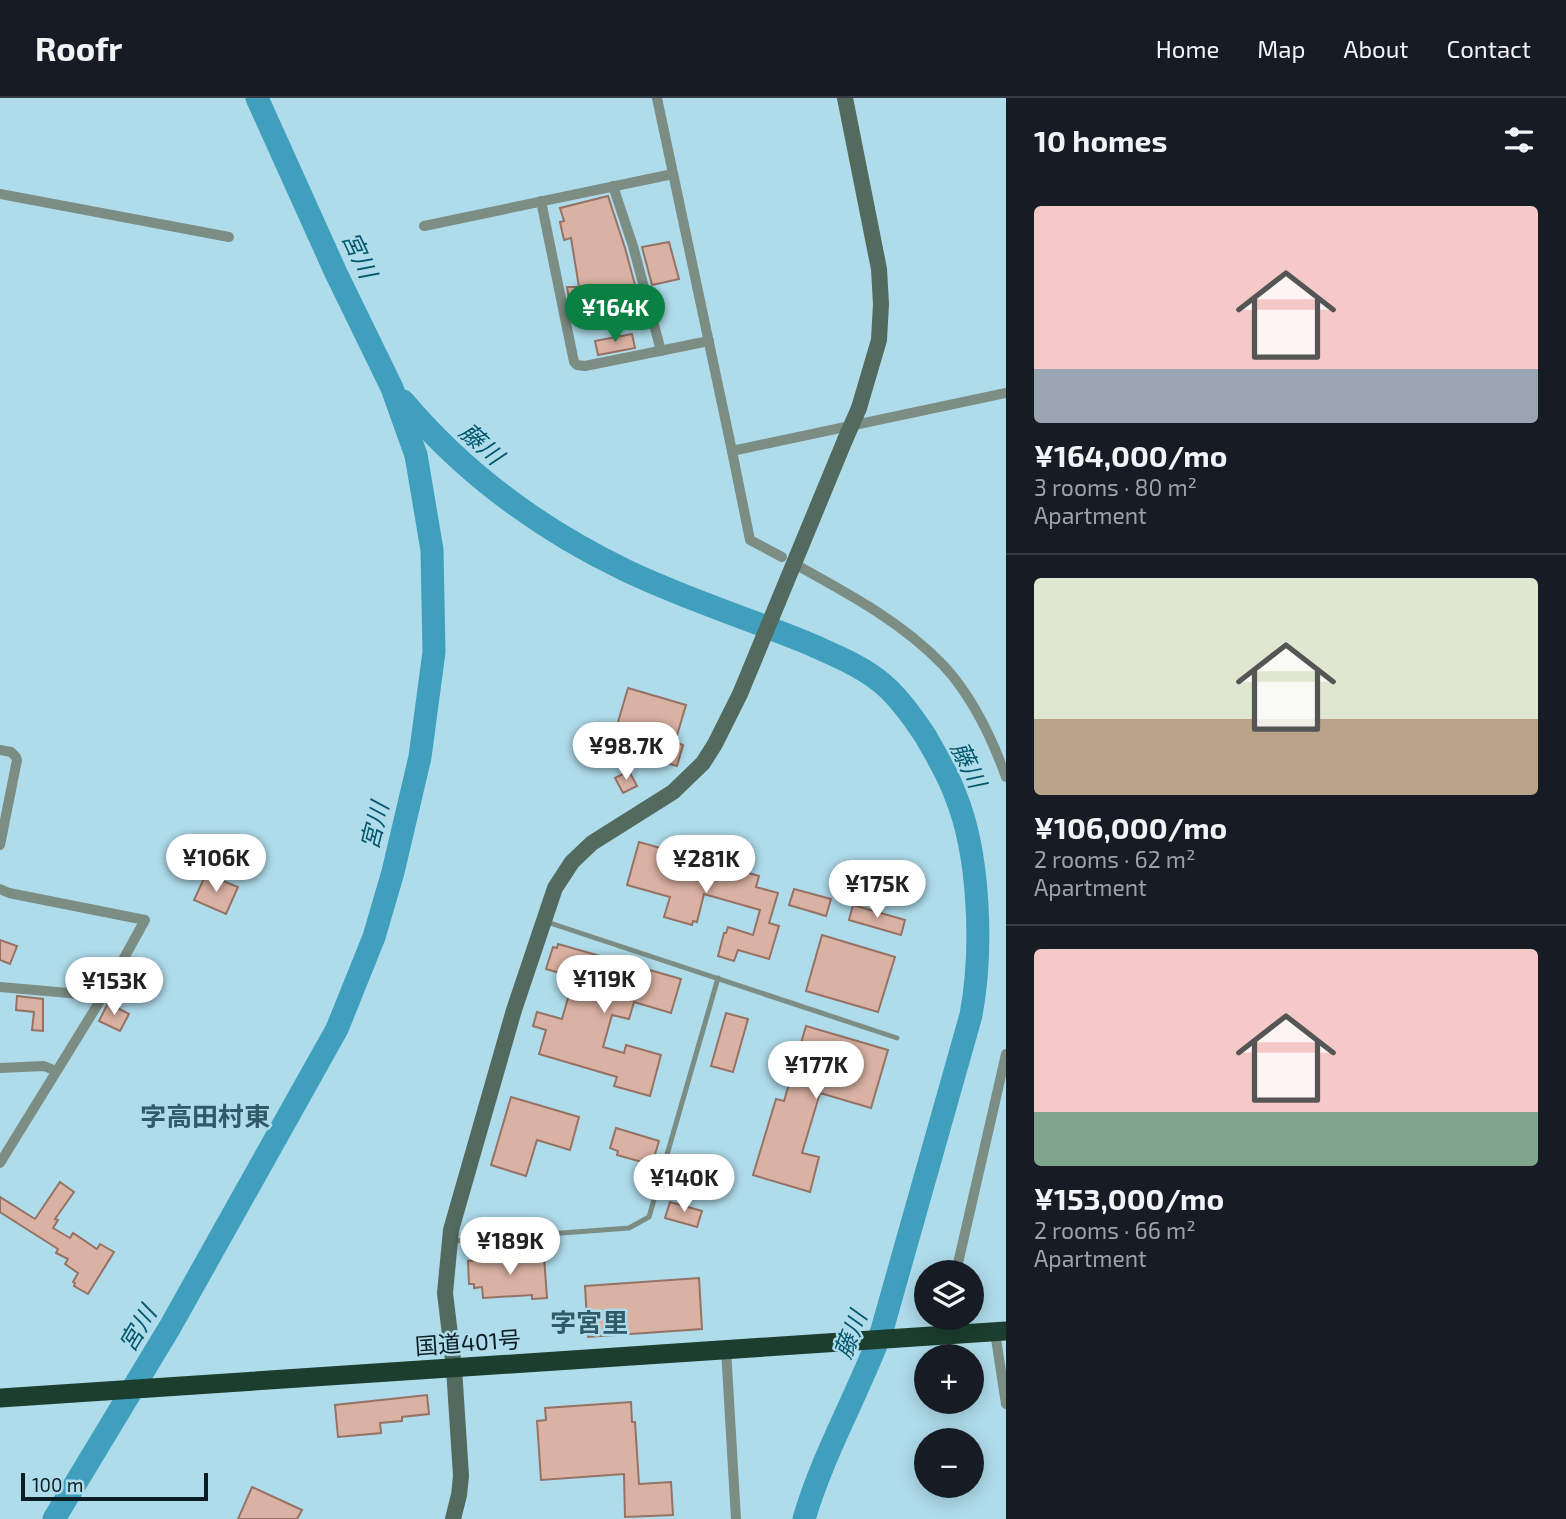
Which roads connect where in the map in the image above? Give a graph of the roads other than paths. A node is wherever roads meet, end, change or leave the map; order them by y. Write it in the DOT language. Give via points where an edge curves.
graph roads {
  1 [pos="657,98"];
  2 [pos="845,98"];
  3 [pos="673,174"];
  4 [pos="612,186"];
  5 [pos="0,194"];
  6 [pos="541,201"];
  7 [pos="424,226"];
  8 [pos="229,237"];
  9 [pos="709,341"];
  10 [pos="661,351"];
  11 [pos="1006,393"];
  12 [pos="732,451"];
  13 [pos="782,557"];
  14 [pos="797,570"];
  15 [pos="0,750"];
  16 [pos="1006,777"];
  17 [pos="0,845"];
  18 [pos="0,889"];
  19 [pos="544,921"];
  20 [pos="719,978"];
  21 [pos="0,987"];
  22 [pos="103,996"];
  23 [pos="897,1038"];
  24 [pos="1006,1054"];
  25 [pos="0,1068"];
  26 [pos="56,1071"];
  27 [pos="0,1163"];
  28 [pos="449,1241"];
  29 [pos="959,1260"];
  30 [pos="932,1330"];
  31 [pos="970,1330"];
  32 [pos="1001,1331"];
  33 [pos="726,1349"];
  34 [pos="454,1368"];
  35 [pos="0,1398"];
  36 [pos="1006,1404"];
  37 [pos="453,1519"];
  38 [pos="736,1519"];
  1 -- 3 [label="street"];
  2 -- 14 [label="street, bridge" via="879,269 879,340 859,408"];
  3 -- 4 [label="street"];
  3 -- 9 [label="street"];
  4 -- 6 [label="street"];
  4 -- 10 [label="street"];
  5 -- 8 [label="street"];
  6 -- 7 [label="street"];
  6 -- 10 [label="street" via="574,362 585,366"];
  9 -- 10 [label="street"];
  9 -- 12 [label="street"];
  11 -- 12 [label="street"];
  12 -- 13 [label="street" via="751,540"];
  14 -- 16 [label="street" via="882,617 944,667 975,711"];
  14 -- 19 [label="street" via="703,763 673,792 585,849 555,888"];
  15 -- 17 [label="street" via="11,752 17,760"];
  18 -- 22 [label="street" via="145,920"];
  19 -- 20 [label="lane"];
  19 -- 28 [label="street" via="510,1023"];
  20 -- 23 [label="lane"];
  20 -- 28 [label="lane" via="649,1217 618,1230"];
  21 -- 22 [label="street"];
  22 -- 26 [label="street"];
  24 -- 29 [label="street"];
  25 -- 26 [label="street" via="44,1066"];
  26 -- 27 [label="street"];
  28 -- 34 [label="street" via="445,1293"];
  30 -- 33 [label="highway, 国道401号" via="841,1342"];
  31 -- 32 [label="highway"];
  32 -- 36 [label="street"];
  33 -- 34 [label="highway, 国道401号"];
  33 -- 38 [label="street"];
  34 -- 35 [label="highway, 国道401号"];
  34 -- 37 [label="street" via="461,1476"];
}
